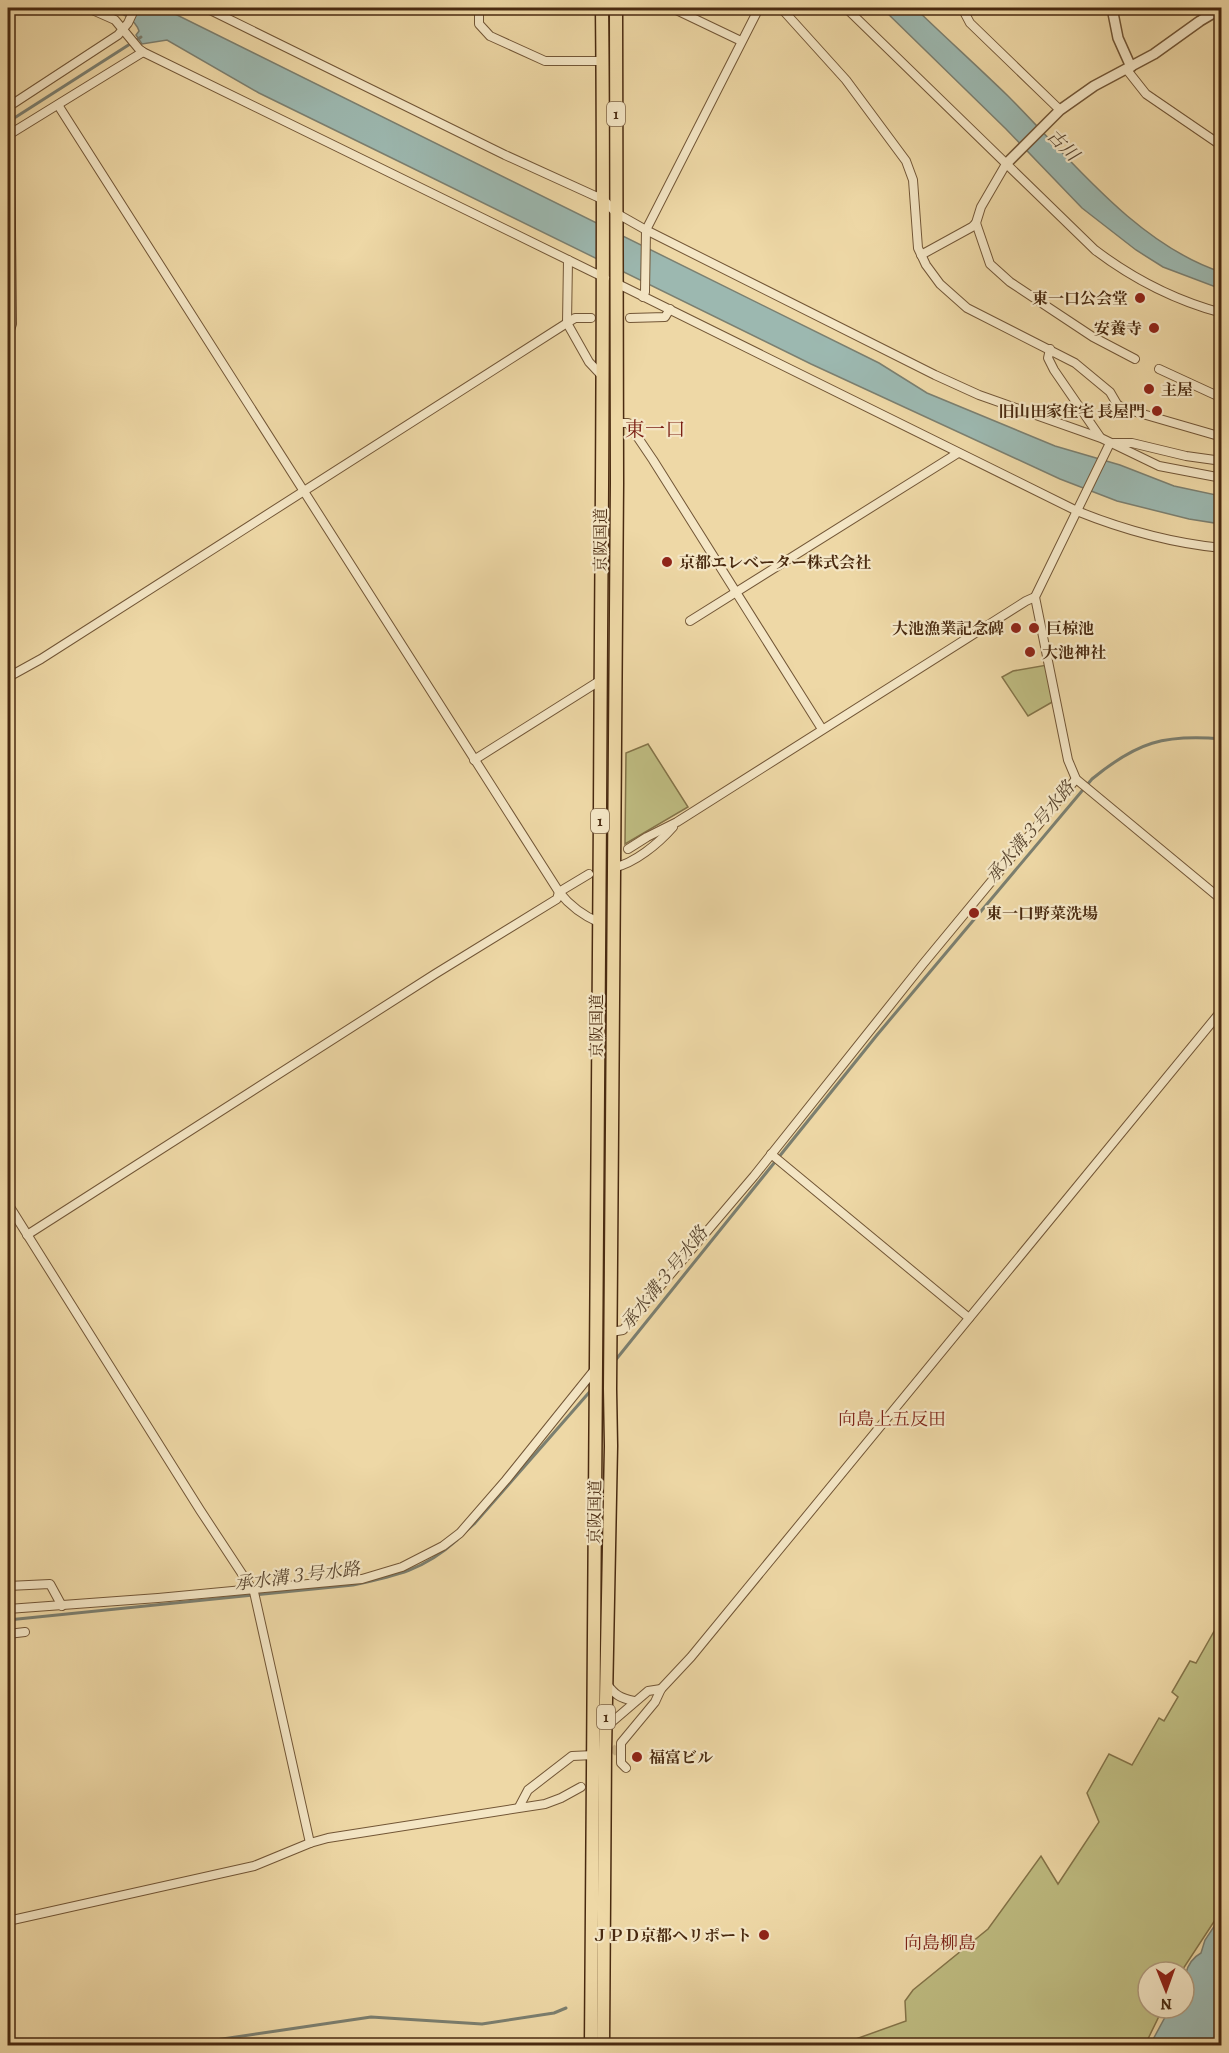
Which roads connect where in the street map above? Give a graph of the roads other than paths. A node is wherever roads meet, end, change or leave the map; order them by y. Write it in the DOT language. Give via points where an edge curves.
graph roads {
  1 [pos="88,8"];
  2 [pos="135,8"];
  3 [pos="206,8"];
  4 [pos="479,8"];
  5 [pos="602,8"];
  6 [pos="616,8"];
  7 [pos="672,8"];
  8 [pos="759,8"];
  9 [pos="781,8"];
  10 [pos="846,8"];
  11 [pos="962,8"];
  12 [pos="1112,8"];
  13 [pos="1221,8"];
  14 [pos="126,28"];
  15 [pos="741,41"];
  16 [pos="141,50"];
  17 [pos="603,62"];
  18 [pos="1129,68"];
  19 [pos="57,105"];
  20 [pos="8,107"];
  21 [pos="1058,112"];
  22 [pos="9,131"];
  23 [pos="1221,146"];
  24 [pos="1009,162"];
  25 [pos="604,200"];
  26 [pos="612,216"];
  27 [pos="976,223"];
  28 [pos="646,233"];
  29 [pos="921,255"];
  30 [pos="568,260"];
  31 [pos="610,278"];
  32 [pos="644,295"];
  33 [pos="670,309"];
  34 [pos="1221,313"];
  35 [pos="591,318"];
  36 [pos="630,318"];
  37 [pos="567,323"];
  38 [pos="8,336"];
  39 [pos="1050,349"];
  40 [pos="1135,359"];
  41 [pos="1159,369"];
  42 [pos="603,377"];
  43 [pos="1221,398"];
  44 [pos="617,423"];
  45 [pos="1221,437"];
  46 [pos="1101,438"];
  47 [pos="1108,446"];
  48 [pos="958,453"];
  49 [pos="1221,461"];
  50 [pos="1221,478"];
  51 [pos="303,491"];
  52 [pos="1078,508"];
  53 [pos="1221,548"];
  54 [pos="736,592"];
  55 [pos="1035,597"];
  56 [pos="690,621"];
  57 [pos="8,675"];
  58 [pos="601,681"];
  59 [pos="822,729"];
  60 [pos="474,760"];
  61 [pos="1078,781"];
  62 [pos="677,822"];
  63 [pos="628,849"];
  64 [pos="613,868"];
  65 [pos="589,874"];
  66 [pos="559,892"];
  67 [pos="1221,900"];
  68 [pos="600,923"];
  69 [pos="1221,1010"];
  70 [pos="772,1156"];
  71 [pos="9,1209"];
  72 [pos="27,1235"];
  73 [pos="969,1318"];
  74 [pos="611,1332"];
  75 [pos="598,1367"];
  76 [pos="8,1586"];
  77 [pos="253,1591"];
  78 [pos="62,1606"];
  79 [pos="8,1609"];
  80 [pos="25,1632"];
  81 [pos="8,1634"];
  82 [pos="607,1684"];
  83 [pos="661,1689"];
  84 [pos="634,1701"];
  85 [pos="606,1727"];
  86 [pos="594,1755"];
  87 [pos="626,1768"];
  88 [pos="581,1786"];
  89 [pos="519,1807"];
  90 [pos="310,1843"];
  91 [pos="8,1921"];
  92 [pos="591,2046"];
  93 [pos="603,2046"];
  1 -- 14 [label="street"];
  2 -- 14 [label="street"];
  3 -- 25 [label="street"];
  4 -- 17 [label="street" via="479,24 490,36 545,61"];
  5 -- 17 [label="highway, 京阪国道 / 1"];
  6 -- 26 [label="highway, 京阪国道 / 1"];
  7 -- 15 [label="street"];
  8 -- 15 [label="street"];
  9 -- 29 [label="street" via="846,80 906,161 913,180 916,240"];
  10 -- 24 [label="street"];
  11 -- 21 [label="street" via="970,22"];
  12 -- 18 [label="street"];
  13 -- 18 [label="street"];
  14 -- 16 [label="street"];
  14 -- 20 [label="street"];
  15 -- 28 [label="street"];
  16 -- 19 [label="street"];
  16 -- 30 [label="street"];
  17 -- 25 [label="highway, 京阪国道 / 1"];
  18 -- 21 [label="street" via="1094,86"];
  18 -- 23 [label="street" via="1146,94"];
  19 -- 22 [label="street"];
  19 -- 51 [label="street"];
  21 -- 24 [label="street"];
  22 -- 38 [label="street" via="12,324"];
  24 -- 27 [label="street" via="981,207"];
  24 -- 34 [label="street" via="1095,250 1114,264 1175,296"];
  25 -- 26 [label="highway, 京阪国道 / 1"];
  26 -- 28 [label="street"];
  26 -- 31 [label="highway, 京阪国道 / 1"];
  27 -- 29 [label="street"];
  27 -- 40 [label="street" via="990,264 1000,275 1093,337"];
  28 -- 32 [label="street"];
  28 -- 46 [label="street" via="970,391"];
  29 -- 39 [label="street" via="939,284 957,301"];
  30 -- 31 [label="street"];
  30 -- 37 [label="street"];
  31 -- 32 [label="street"];
  31 -- 42 [label="highway, 京阪国道 / 1"];
  31 -- 44 [label="highway, 京阪国道 / 1"];
  32 -- 33 [label="street"];
  33 -- 36 [label="street" via="665,317"];
  33 -- 48 [label="street"];
  35 -- 37 [label="street" via="575,318"];
  37 -- 42 [label="street" via="589,362"];
  37 -- 51 [label="street"];
  39 -- 45 [label="street" via="1089,374 1122,408"];
  39 -- 46 [label="street" via="1048,358 1054,370"];
  41 -- 43 [label="street"];
  42 -- 58 [label="highway, 京阪国道 / 1"];
  44 -- 54 [label="street" via="628,423"];
  44 -- 64 [label="highway, 京阪国道 / 1"];
  46 -- 47 [label="street"];
  47 -- 49 [label="street" via="1132,443"];
  47 -- 50 [label="street" via="1160,466"];
  47 -- 52 [label="street"];
  48 -- 52 [label="street"];
  48 -- 54 [label="street"];
  51 -- 57 [label="street"];
  51 -- 60 [label="street"];
  52 -- 53 [label="street" via="1109,524"];
  52 -- 55 [label="street"];
  54 -- 56 [label="street"];
  54 -- 59 [label="street"];
  55 -- 59 [label="street"];
  55 -- 61 [label="street" via="1068,760"];
  58 -- 60 [label="street"];
  58 -- 68 [label="highway, 京阪国道 / 1"];
  59 -- 62 [label="street"];
  60 -- 66 [label="street"];
  61 -- 67 [label="street"];
  61 -- 70 [label="street" via="923,964"];
  62 -- 63 [label="street"];
  62 -- 64 [label="street" via="625,866"];
  64 -- 74 [label="highway, 京阪国道 / 1"];
  65 -- 66 [label="street"];
  66 -- 68 [label="street" via="567,902"];
  66 -- 72 [label="street" via="557,899"];
  68 -- 75 [label="highway, 京阪国道 / 1"];
  69 -- 73 [label="street"];
  70 -- 73 [label="street"];
  70 -- 74 [label="street" via="623,1330"];
  71 -- 72 [label="street"];
  72 -- 77 [label="street"];
  73 -- 83 [label="street"];
  74 -- 82 [label="highway, 京阪国道 / 1"];
  75 -- 77 [label="street" via="506,1480 444,1546 402,1567 362,1579"];
  75 -- 86 [label="highway, 京阪国道 / 1"];
  76 -- 78 [label="street" via="51,1584"];
  77 -- 78 [label="street"];
  77 -- 90 [label="street"];
  78 -- 79 [label="street"];
  80 -- 81 [label="street"];
  82 -- 84 [label="street" via="614,1694"];
  82 -- 85 [label="highway, 京阪国道 / 1"];
  83 -- 84 [label="street" via="648,1691"];
  83 -- 87 [label="street" via="621,1743 621,1762"];
  84 -- 85 [label="street"];
  85 -- 93 [label="highway, 京阪国道 / 1"];
  86 -- 89 [label="street" via="572,1756 528,1790"];
  86 -- 92 [label="highway, 京阪国道 / 1"];
  88 -- 89 [label="street" via="546,1804"];
  89 -- 90 [label="street"];
  90 -- 91 [label="street" via="254,1866"];
}
